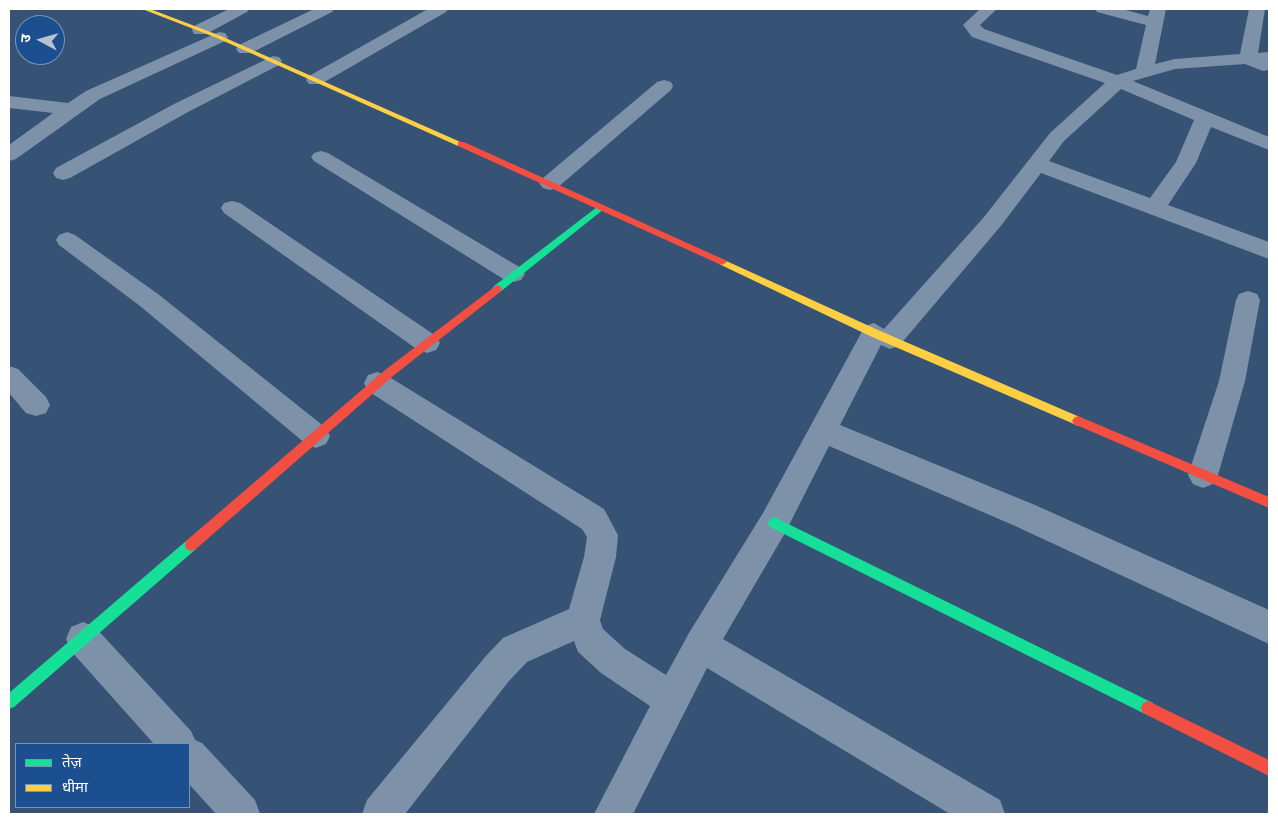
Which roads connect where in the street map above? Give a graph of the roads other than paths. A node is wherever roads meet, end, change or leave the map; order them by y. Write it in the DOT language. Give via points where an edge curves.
graph roads {
  1 [pos="145,9"];
  2 [pos="241,9"];
  3 [pos="326,9"];
  4 [pos="440,9"];
  5 [pos="989,9"];
  6 [pos="1103,9"];
  7 [pos="1257,9"];
  8 [pos="1156,15"];
  9 [pos="200,30"];
  10 [pos="219,37"];
  11 [pos="245,49"];
  12 [pos="1269,57"];
  13 [pos="1248,59"];
  14 [pos="273,61"];
  15 [pos="1269,68"];
  16 [pos="1146,70"];
  17 [pos="315,80"];
  18 [pos="1119,82"];
  19 [pos="664,86"];
  20 [pos="9,102"];
  21 [pos="71,109"];
  22 [pos="1206,118"];
  23 [pos="1269,144"];
  24 [pos="9,155"];
  25 [pos="322,157"];
  26 [pos="1037,164"];
  27 [pos="62,173"];
  28 [pos="550,183"];
  29 [pos="1155,207"];
  30 [pos="232,208"];
  31 [pos="600,208"];
  32 [pos="68,240"];
  33 [pos="1269,251"];
  34 [pos="513,274"];
  35 [pos="1248,300"];
  36 [pos="882,336"];
  37 [pos="427,343"];
  38 [pos="11,381"];
  39 [pos="377,383"];
  40 [pos="36,405"];
  41 [pos="823,431"];
  42 [pos="316,436"];
  43 [pos="1203,475"];
  44 [pos="1269,504"];
  45 [pos="774,523"];
  46 [pos="583,620"];
  47 [pos="1269,627"];
  48 [pos="83,638"];
  49 [pos="701,645"];
  50 [pos="673,700"];
  51 [pos="9,702"];
  52 [pos="177,743"];
  53 [pos="190,757"];
  54 [pos="1269,768"];
  55 [pos="228,810"];
  56 [pos="381,814"];
  57 [pos="613,814"];
  58 [pos="986,814"];
  1 -- 9 [label="main road"];
  2 -- 9 [label="street"];
  3 -- 11 [label="street"];
  4 -- 17 [label="street"];
  5 -- 18 [label="street" via="971,26 972,29"];
  6 -- 8 [label="street"];
  7 -- 13 [label="street"];
  8 -- 16 [label="street"];
  9 -- 10 [label="main road"];
  10 -- 11 [label="main road"];
  10 -- 21 [label="street" via="110,86"];
  11 -- 14 [label="main road"];
  12 -- 13 [label="street"];
  13 -- 15 [label="street"];
  13 -- 16 [label="street" via="1175,64"];
  14 -- 17 [label="main road"];
  14 -- 27 [label="street"];
  16 -- 18 [label="street"];
  17 -- 28 [label="main road"];
  18 -- 22 [label="street"];
  18 -- 26 [label="street" via="1057,137"];
  19 -- 28 [label="street"];
  20 -- 21 [label="street"];
  21 -- 24 [label="street"];
  22 -- 23 [label="street"];
  22 -- 29 [label="street" via="1186,163"];
  25 -- 34 [label="street"];
  26 -- 29 [label="street"];
  26 -- 36 [label="street" via="992,222"];
  28 -- 31 [label="main road"];
  29 -- 33 [label="street"];
  30 -- 37 [label="street"];
  31 -- 34 [label="main road"];
  31 -- 36 [label="main road"];
  32 -- 42 [label="street" via="150,300"];
  34 -- 37 [label="main road"];
  35 -- 43 [label="street" via="1232,381"];
  36 -- 41 [label="street"];
  36 -- 43 [label="main road"];
  37 -- 39 [label="main road"];
  38 -- 40 [label="street"];
  39 -- 42 [label="main road"];
  39 -- 46 [label="street" via="593,519 603,535"];
  41 -- 45 [label="street"];
  41 -- 47 [label="street" via="1024,515"];
  42 -- 48 [label="main road"];
  43 -- 44 [label="main road"];
  45 -- 49 [label="street"];
  45 -- 54 [label="main road"];
  46 -- 50 [label="street" via="590,640 613,661"];
  46 -- 56 [label="street" via="515,650"];
  48 -- 51 [label="main road"];
  48 -- 52 [label="street"];
  49 -- 50 [label="street"];
  49 -- 58 [label="street"];
  50 -- 57 [label="street"];
  53 -- 55 [label="street"];
}
